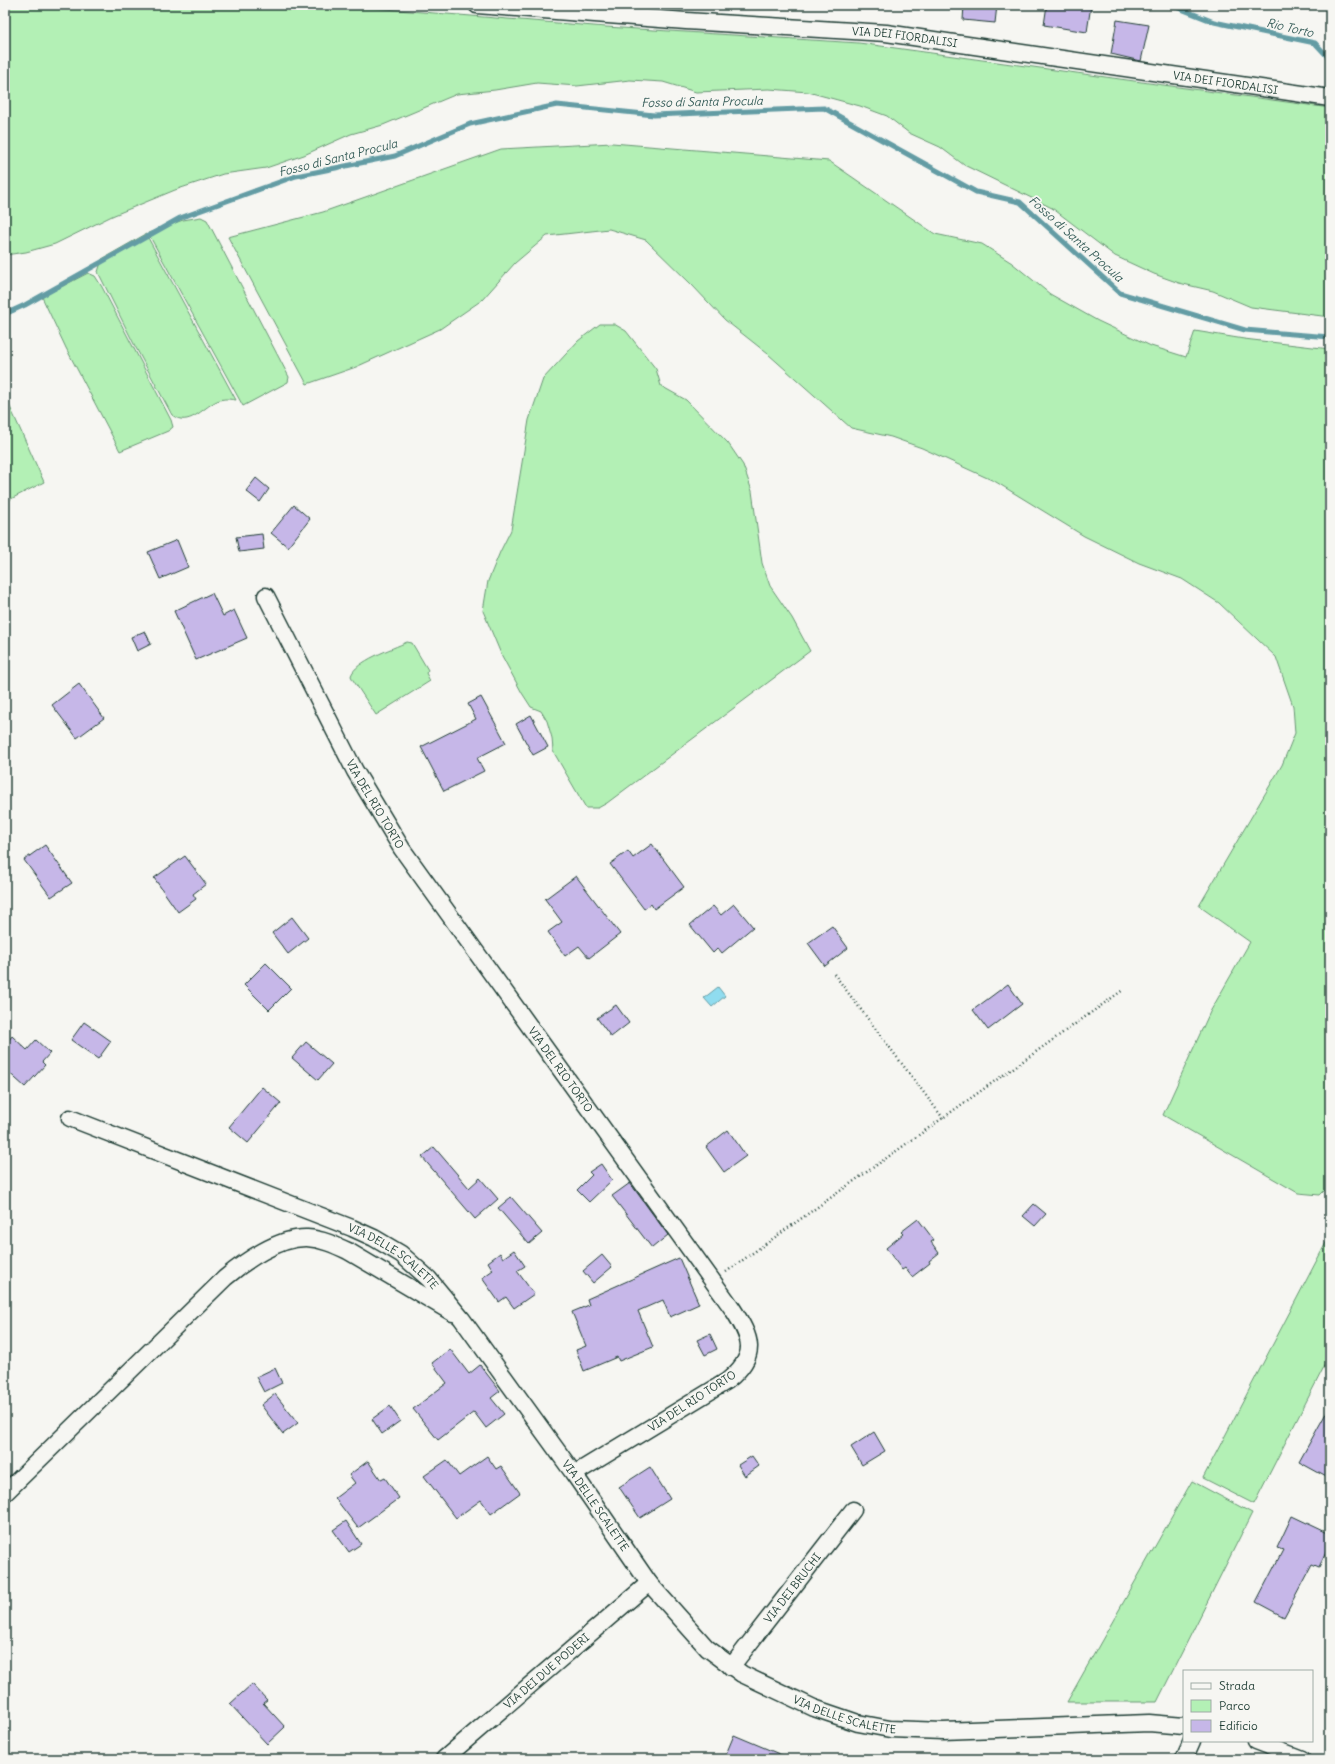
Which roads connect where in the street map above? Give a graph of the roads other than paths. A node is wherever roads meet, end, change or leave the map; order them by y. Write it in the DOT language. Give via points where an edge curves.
graph roads {
  1 [pos="477,5"];
  2 [pos="1330,98"];
  3 [pos="266,596"];
  4 [pos="70,1118"];
  5 [pos="462,1319"];
  6 [pos="574,1474"];
  7 [pos="5,1493"];
  8 [pos="853,1510"];
  9 [pos="649,1583"];
  10 [pos="731,1667"];
  11 [pos="1183,1726"];
  12 [pos="1192,1742"];
  13 [pos="1258,1742"];
  14 [pos="444,1759"];
  15 [pos="1184,1759"];
  16 [pos="1302,1759"];
  1 -- 2 [label="street, VIA DEI FIORDALISI" via="886,32"];
  3 -- 6 [label="street, VIA DEL RIO TORTO" via="358,777 402,849 713,1281 748,1337 749,1353 744,1366 719,1387"];
  4 -- 5 [label="street, VIA DELLE SCALETTE" via="374,1238 401,1254 420,1270"];
  5 -- 6 [label="street, VIA DELLE SCALETTE"];
  5 -- 7 [label="street" via="333,1244 309,1238 286,1242 254,1257 231,1274"];
  6 -- 9 [label="street, VIA DELLE SCALETTE"];
  8 -- 10 [label="street, VIA DEI BRUCHI"];
  9 -- 10 [label="street, VIA DELLE SCALETTE" via="707,1648"];
  9 -- 14 [label="street, VIA DEI DUE PODERI"];
  10 -- 11 [label="street, VIA DELLE SCALETTE" via="814,1708 890,1729 943,1731 1149,1723"];
  12 -- 15 [label="street"];
  13 -- 16 [label="street"];
}
